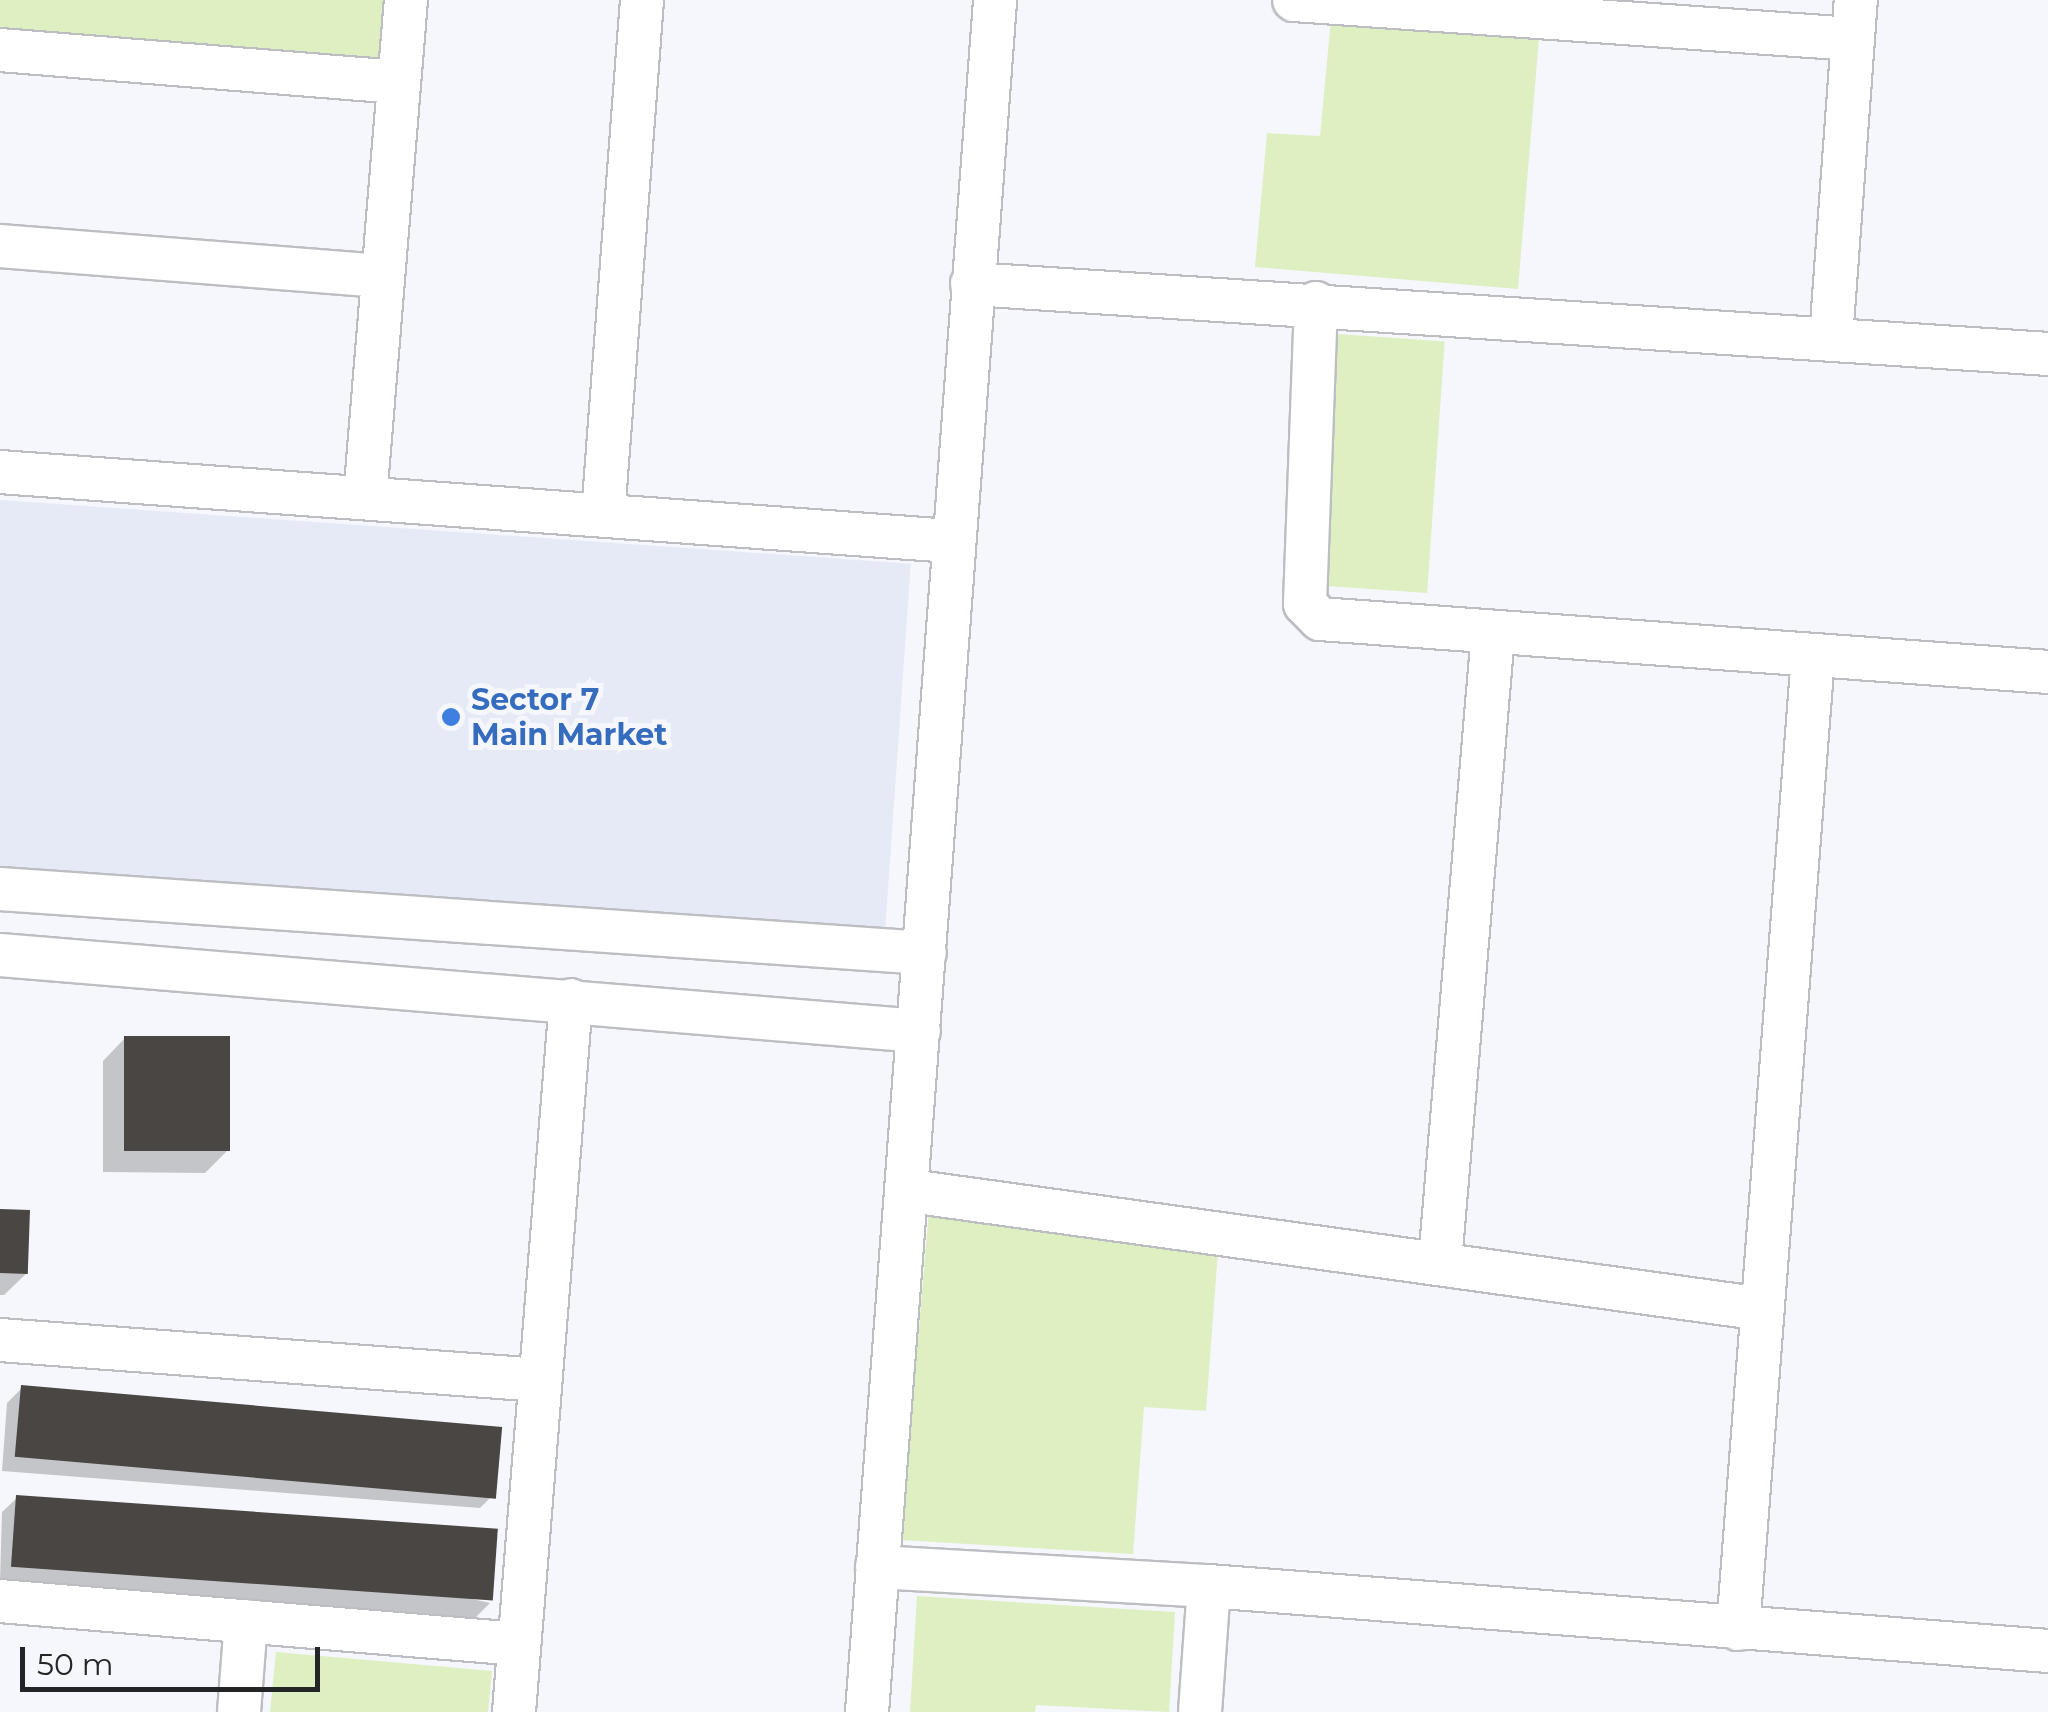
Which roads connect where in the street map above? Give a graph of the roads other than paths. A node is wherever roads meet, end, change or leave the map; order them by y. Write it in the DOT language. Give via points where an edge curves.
graph roads {
  1 [pos="406,0"];
  2 [pos="642,0"];
  3 [pos="995,0"];
  4 [pos="1313,1"];
  5 [pos="1581,10"];
  6 [pos="1854,20"];
  7 [pos="0,50"];
  8 [pos="399,82"];
  9 [pos="0,246"];
  10 [pos="383,276"];
  11 [pos="972,284"];
  12 [pos="1316,303"];
  13 [pos="1831,338"];
  14 [pos="2048,354"];
  15 [pos="0,472"];
  16 [pos="365,498"];
  17 [pos="603,516"];
  18 [pos="950,541"];
  19 [pos="1493,633"];
  20 [pos="1814,658"];
  21 [pos="2048,672"];
  22 [pos="0,889"];
  23 [pos="170,902"];
  24 [pos="926,953"];
  25 [pos="0,956"];
  26 [pos="164,968"];
  27 [pos="571,1000"];
  28 [pos="919,1031"];
  29 [pos="910,1191"];
  30 [pos="1440,1262"];
  31 [pos="1763,1309"];
  32 [pos="0,1340"];
  33 [pos="540,1380"];
  34 [pos="877,1568"];
  35 [pos="1209,1586"];
  36 [pos="0,1601"];
  37 [pos="246,1621"];
  38 [pos="1738,1629"];
  39 [pos="520,1644"];
  40 [pos="2048,1651"];
  41 [pos="239,1712"];
  42 [pos="514,1712"];
  43 [pos="866,1712"];
  44 [pos="1200,1712"];
  1 -- 8 [label="street"];
  2 -- 17 [label="street"];
  3 -- 11 [label="street"];
  4 -- 5 [label="street"];
  5 -- 6 [label="street"];
  6 -- 13 [label="street"];
  7 -- 8 [label="street"];
  8 -- 10 [label="street"];
  9 -- 10 [label="street"];
  10 -- 16 [label="street"];
  11 -- 12 [label="street"];
  11 -- 18 [label="street"];
  12 -- 13 [label="street"];
  12 -- 19 [label="street" via="1310,614"];
  13 -- 14 [label="street"];
  15 -- 16 [label="street"];
  16 -- 17 [label="street"];
  17 -- 18 [label="street"];
  18 -- 24 [label="street"];
  19 -- 20 [label="street"];
  19 -- 30 [label="street"];
  20 -- 21 [label="street"];
  20 -- 31 [label="street"];
  22 -- 23 [label="street"];
  23 -- 24 [label="street"];
  23 -- 26 [label="street"];
  24 -- 28 [label="street"];
  25 -- 26 [label="street"];
  26 -- 27 [label="street"];
  27 -- 28 [label="street"];
  27 -- 33 [label="street"];
  28 -- 29 [label="street"];
  29 -- 30 [label="street"];
  29 -- 34 [label="street"];
  30 -- 31 [label="street"];
  31 -- 38 [label="street"];
  32 -- 33 [label="street"];
  33 -- 39 [label="street"];
  34 -- 35 [label="street"];
  34 -- 43 [label="street"];
  35 -- 38 [label="street"];
  35 -- 44 [label="street"];
  36 -- 37 [label="street"];
  37 -- 39 [label="street"];
  37 -- 41 [label="street"];
  38 -- 40 [label="street"];
  39 -- 42 [label="street"];
}
